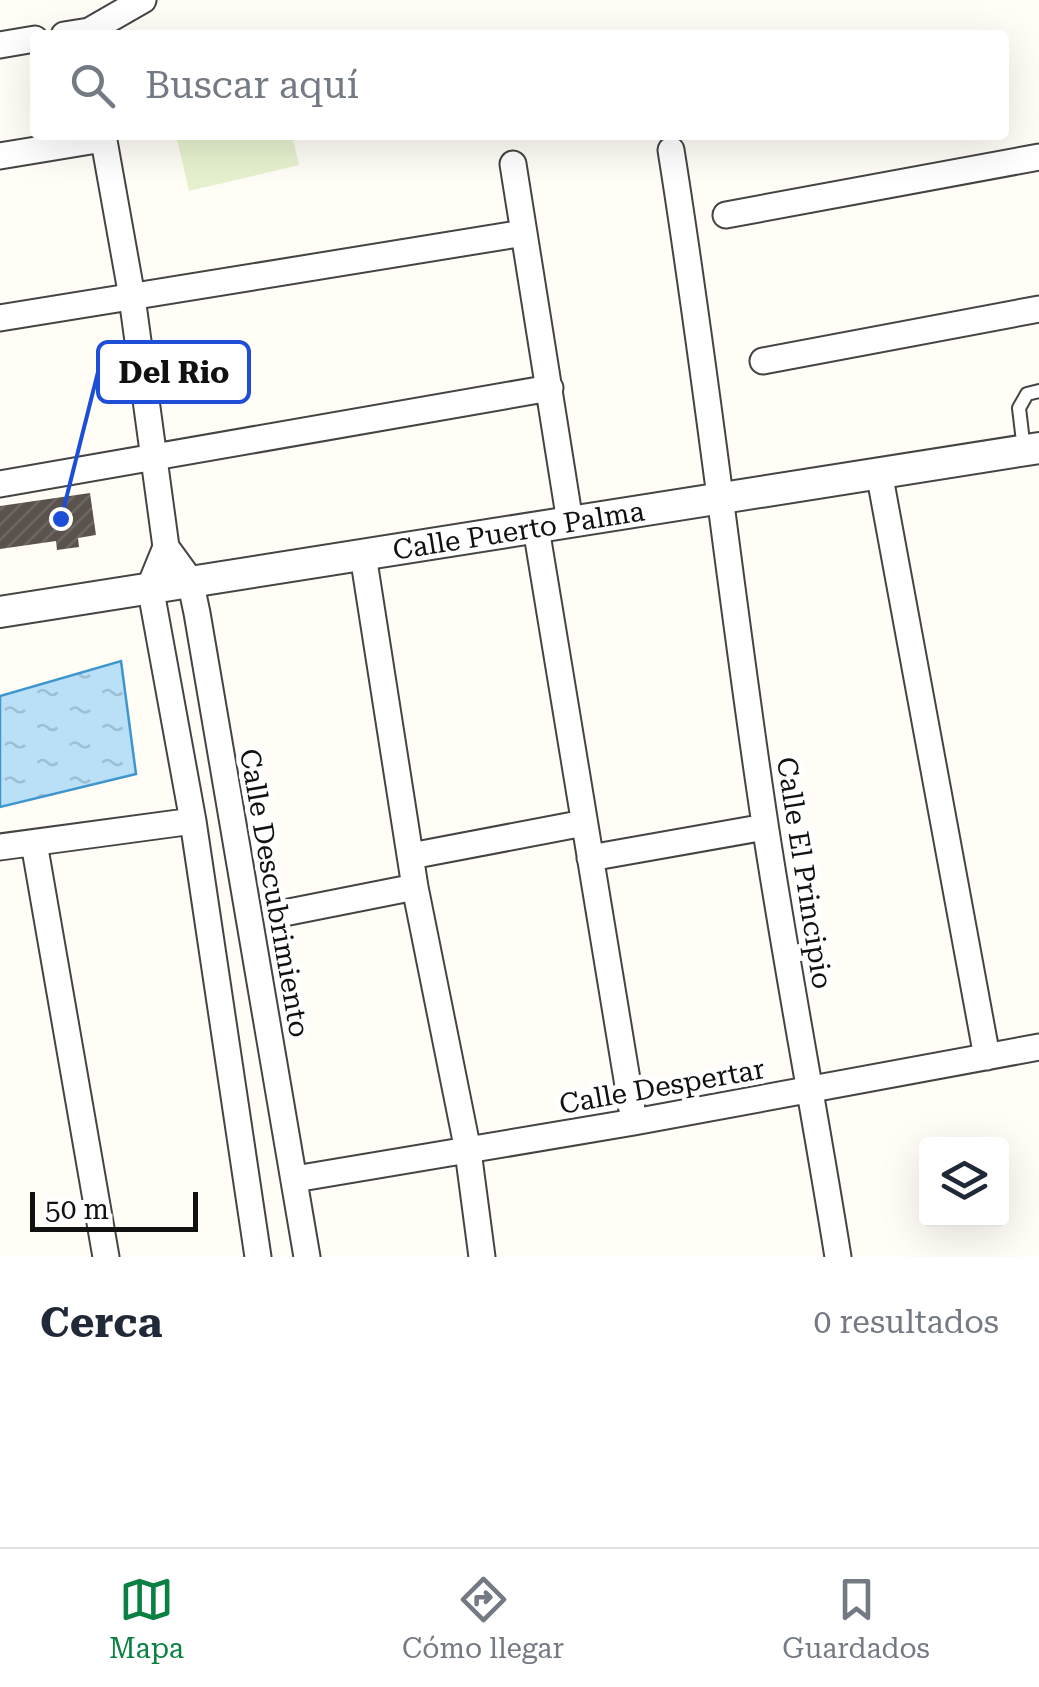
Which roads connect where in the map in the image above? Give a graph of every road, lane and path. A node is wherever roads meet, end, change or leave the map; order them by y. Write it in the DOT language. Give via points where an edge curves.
graph roads {
  1 [pos="102,0"];
  2 [pos="143,0"];
  3 [pos="83,30"];
  4 [pos="88,30"];
  5 [pos="30,41"];
  6 [pos="0,45"];
  7 [pos="87,140"];
  8 [pos="104,140"];
  9 [pos="671,150"];
  10 [pos="0,156"];
  11 [pos="1039,157"];
  12 [pos="513,164"];
  13 [pos="726,215"];
  14 [pos="524,233"];
  15 [pos="132,297"];
  16 [pos="1039,309"];
  17 [pos="0,318"];
  18 [pos="763,361"];
  19 [pos="550,388"];
  20 [pos="1039,392"];
  21 [pos="1032,449"];
  22 [pos="153,458"];
  23 [pos="879,472"];
  24 [pos="0,484"];
  25 [pos="718,498"];
  26 [pos="570,522"];
  27 [pos="536,528"];
  28 [pos="166,547"];
  29 [pos="363,555"];
  30 [pos="190,580"];
  31 [pos="150,586"];
  32 [pos="0,612"];
  33 [pos="192,821"];
  34 [pos="584,824"];
  35 [pos="765,827"];
  36 [pos="34,843"];
  37 [pos="0,848"];
  38 [pos="411,856"];
  39 [pos="590,858"];
  40 [pos="416,887"];
  41 [pos="290,912"];
  42 [pos="1039,1047"];
  43 [pos="987,1057"];
  44 [pos="811,1089"];
  45 [pos="634,1122"];
  46 [pos="468,1151"];
  47 [pos="296,1180"];
  48 [pos="106,1257"];
  49 [pos="258,1257"];
  50 [pos="307,1257"];
  51 [pos="482,1257"];
  52 [pos="838,1257"];
  1 -- 3 [label="street"];
  2 -- 4 [label="street"];
  5 -- 6 [label="street"];
  7 -- 10 [label="street"];
  8 -- 15 [label="street, Calle Descubrimiento"];
  9 -- 25 [label="street, Calle El Principio"];
  11 -- 13 [label="street"];
  12 -- 14 [label="street"];
  14 -- 15 [label="street"];
  14 -- 19 [label="street"];
  15 -- 17 [label="street"];
  15 -- 22 [label="street, Calle Descubrimiento"];
  16 -- 18 [label="street"];
  19 -- 22 [label="street"];
  19 -- 26 [label="street"];
  20 -- 21 [label="lane" via="1027,394 1019,408"];
  21 -- 23 [label="street, Calle Puerto Palma"];
  22 -- 24 [label="street"];
  22 -- 28 [label="street, Calle Descubrimiento"];
  23 -- 25 [label="street, Calle Puerto Palma"];
  23 -- 43 [label="street"];
  25 -- 26 [label="street, Calle Puerto Palma"];
  25 -- 35 [label="street, Calle El Principio"];
  26 -- 27 [label="street, Calle Puerto Palma"];
  27 -- 29 [label="street, Calle Puerto Palma"];
  27 -- 34 [label="street"];
  28 -- 30 [label="street, Calle Descubrimiento"];
  28 -- 31 [label="street"];
  29 -- 30 [label="street, Calle Puerto Palma"];
  29 -- 38 [label="street"];
  30 -- 31 [label="street, Calle Puerto Palma"];
  30 -- 47 [label="street, Calle Descubrimiento"];
  31 -- 32 [label="street, Calle Puerto Palma"];
  31 -- 33 [label="street"];
  33 -- 36 [label="street"];
  33 -- 49 [label="street"];
  34 -- 38 [label="street"];
  34 -- 39 [label="street"];
  35 -- 39 [label="street"];
  35 -- 44 [label="street, Calle El Principio"];
  36 -- 37 [label="street"];
  36 -- 48 [label="street"];
  38 -- 40 [label="street"];
  39 -- 45 [label="street"];
  40 -- 41 [label="street"];
  40 -- 46 [label="street"];
  42 -- 43 [label="street, Calle Despertar"];
  43 -- 44 [label="street, Calle Despertar"];
  44 -- 45 [label="street, Calle Despertar"];
  44 -- 52 [label="street, Calle El Principio"];
  45 -- 46 [label="street, Calle Despertar"];
  46 -- 47 [label="street, Calle Despertar"];
  46 -- 51 [label="street"];
  47 -- 50 [label="street, Calle Descubrimiento"];
}
